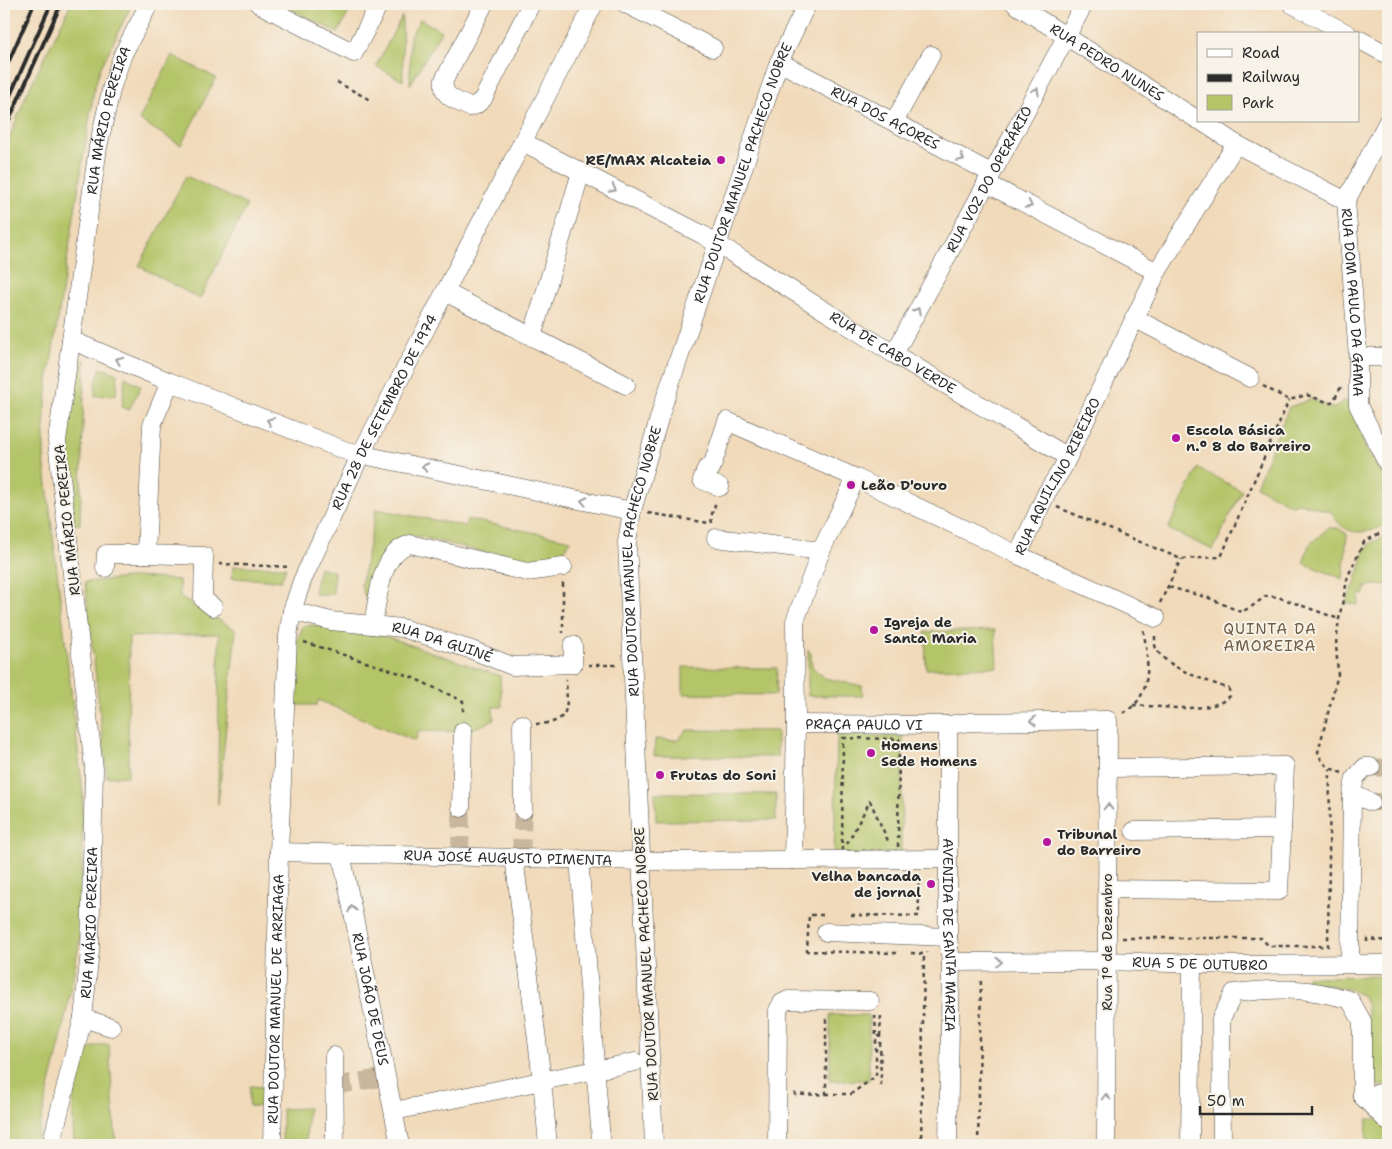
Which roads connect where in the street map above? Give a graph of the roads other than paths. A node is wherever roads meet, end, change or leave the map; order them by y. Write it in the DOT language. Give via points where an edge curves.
graph roads {
  1 [pos="149,4"];
  2 [pos="258,4"];
  3 [pos="379,4"];
  4 [pos="484,4"];
  5 [pos="531,4"];
  6 [pos="594,4"];
  7 [pos="626,4"];
  8 [pos="807,4"];
  9 [pos="1015,4"];
  10 [pos="1084,4"];
  11 [pos="1292,4"];
  12 [pos="1344,32"];
  13 [pos="1066,35"];
  14 [pos="1360,40"];
  15 [pos="713,48"];
  16 [pos="931,55"];
  17 [pos="1388,55"];
  18 [pos="779,62"];
  19 [pos="1197,118"];
  20 [pos="1388,121"];
  21 [pos="894,122"];
  22 [pos="1203,122"];
  23 [pos="523,142"];
  24 [pos="1236,144"];
  25 [pos="581,172"];
  26 [pos="988,178"];
  27 [pos="1346,201"];
  28 [pos="718,246"];
  29 [pos="1157,272"];
  30 [pos="445,292"];
  31 [pos="1134,318"];
  32 [pos="532,336"];
  33 [pos="70,340"];
  34 [pos="894,354"];
  35 [pos="1358,357"];
  36 [pos="1388,357"];
  37 [pos="1250,378"];
  38 [pos="170,382"];
  39 [pos="626,385"];
  40 [pos="361,454"];
  41 [pos="1066,460"];
  42 [pos="1388,466"];
  43 [pos="856,478"];
  44 [pos="720,487"];
  45 [pos="632,511"];
  46 [pos="714,531"];
  47 [pos="821,552"];
  48 [pos="146,554"];
  49 [pos="1018,555"];
  50 [pos="562,567"];
  51 [pos="105,568"];
  52 [pos="213,607"];
  53 [pos="292,611"];
  54 [pos="1156,618"];
  55 [pos="373,625"];
  56 [pos="573,645"];
  57 [pos="522,724"];
  58 [pos="796,724"];
  59 [pos="948,725"];
  60 [pos="463,731"];
  61 [pos="1371,767"];
  62 [pos="1109,768"];
  63 [pos="1353,786"];
  64 [pos="1371,802"];
  65 [pos="461,808"];
  66 [pos="523,810"];
  67 [pos="1282,829"];
  68 [pos="1134,832"];
  69 [pos="278,852"];
  70 [pos="341,852"];
  71 [pos="514,857"];
  72 [pos="947,859"];
  73 [pos="578,860"];
  74 [pos="793,860"];
  75 [pos="641,861"];
  76 [pos="1107,889"];
  77 [pos="826,932"];
  78 [pos="948,937"];
  79 [pos="1106,961"];
  80 [pos="951,962"];
  81 [pos="1192,963"];
  82 [pos="1350,963"];
  83 [pos="1388,964"];
  84 [pos="1235,965"];
  85 [pos="1234,993"];
  86 [pos="874,1008"];
  87 [pos="83,1018"];
  88 [pos="112,1027"];
  89 [pos="334,1056"];
  90 [pos="636,1062"];
  91 [pos="594,1069"];
  92 [pos="542,1080"];
  93 [pos="1388,1092"];
  94 [pos="1362,1096"];
  95 [pos="394,1110"];
  96 [pos="1388,1122"];
  97 [pos="601,1140"];
  98 [pos="51,1145"];
  99 [pos="272,1145"];
  100 [pos="335,1145"];
  101 [pos="400,1145"];
  102 [pos="548,1145"];
  103 [pos="654,1145"];
  104 [pos="778,1145"];
  105 [pos="948,1145"];
  106 [pos="1106,1145"];
  107 [pos="1190,1145"];
  108 [pos="1222,1145"];
  1 -- 33 [label="street, RUA MÁRIO PEREIRA" via="122,54 112,86 98,146"];
  2 -- 3 [label="street" via="354,53"];
  4 -- 5 [label="street" via="444,80 446,94 469,107 483,99"];
  6 -- 23 [label="street, RUA 28 DE SETEMBRO DE 1974"];
  7 -- 15 [label="street"];
  8 -- 18 [label="street, RUA DOUTOR MANUEL PACHECO NOBRE"];
  9 -- 13 [label="street, RUA PEDRO NUNES"];
  10 -- 13 [label="street, RUA VOZ DO OPERÁRIO"];
  11 -- 12 [label="street"];
  13 -- 19 [label="street, RUA PEDRO NUNES"];
  26 -- 13 [label="street, RUA VOZ DO OPERÁRIO, one-way"];
  14 -- 17 [label="street"];
  16 -- 21 [label="street"];
  18 -- 21 [label="street, RUA DOS AÇORES"];
  18 -- 28 [label="street, RUA DOUTOR MANUEL PACHECO NOBRE"];
  20 -- 27 [label="street, RUA DOM PAULO DA GAMA"];
  21 -- 26 [label="street, RUA DOS AÇORES, one-way"];
  22 -- 24 [label="street, RUA PEDRO NUNES"];
  23 -- 25 [label="street, RUA DE CABO VERDE"];
  23 -- 30 [label="street, RUA 28 DE SETEMBRO DE 1974"];
  24 -- 27 [label="street, RUA PEDRO NUNES"];
  24 -- 29 [label="street, RUA AQUILINO RIBEIRO"];
  25 -- 28 [label="street, RUA DE CABO VERDE, one-way" via="703,235"];
  25 -- 32 [label="street"];
  26 -- 29 [label="street, RUA DOS AÇORES, one-way"];
  34 -- 26 [label="street, RUA VOZ DO OPERÁRIO, one-way"];
  27 -- 35 [label="street, RUA DOM PAULO DA GAMA"];
  28 -- 34 [label="street, RUA DE CABO VERDE"];
  28 -- 45 [label="street, RUA DOUTOR MANUEL PACHECO NOBRE" via="663,405"];
  29 -- 31 [label="street, RUA AQUILINO RIBEIRO"];
  30 -- 32 [label="street"];
  30 -- 40 [label="street, RUA 28 DE SETEMBRO DE 1974"];
  31 -- 37 [label="street"];
  31 -- 41 [label="street, RUA AQUILINO RIBEIRO"];
  32 -- 39 [label="street"];
  38 -- 33 [label="street, one-way"];
  33 -- 87 [label="street, RUA MÁRIO PEREIRA" via="57,441 90,717 95,794 90,951"];
  34 -- 41 [label="street, RUA DE CABO VERDE" via="1062,454"];
  35 -- 36 [label="street"];
  35 -- 42 [label="street, RUA DOM PAULO DA GAMA" via="1358,405"];
  40 -- 38 [label="street, one-way"];
  38 -- 48 [label="street" via="152,424"];
  45 -- 40 [label="street, one-way"];
  40 -- 53 [label="street, RUA 28 DE SETEMBRO DE 1974" via="302,581"];
  41 -- 49 [label="street, RUA AQUILINO RIBEIRO"];
  43 -- 44 [label="street, RUA AQUILINO RIBEIRO" via="727,421 711,468 706,468 702,480"];
  43 -- 47 [label="street"];
  43 -- 49 [label="street, RUA AQUILINO RIBEIRO"];
  45 -- 75 [label="street, RUA DOUTOR MANUEL PACHECO NOBRE" via="627,542"];
  46 -- 47 [label="street"];
  47 -- 58 [label="street" via="795,621"];
  48 -- 51 [label="street" via="106,554"];
  48 -- 52 [label="street" via="204,556 203,599"];
  49 -- 54 [label="street"];
  50 -- 55 [label="street" via="527,572 410,544 401,547 389,560"];
  53 -- 55 [label="street, RUA DA GUINÉ" via="331,621"];
  53 -- 69 [label="street, RUA 28 DE SETEMBRO DE 1974" via="288,636"];
  55 -- 56 [label="street, RUA DA GUINÉ" via="402,628 512,666 570,665"];
  57 -- 66 [label="street"];
  58 -- 59 [label="street, PRAÇA PAULO VI"];
  58 -- 74 [label="street, PRAÇA PAULO VI"];
  62 -- 59 [label="street, Rua 1º de Dezembro, one-way" via="1108,720"];
  59 -- 72 [label="street, AVENIDA DE SANTA MARIA"];
  60 -- 65 [label="street"];
  61 -- 63 [label="street" via="1365,767"];
  62 -- 67 [label="street" via="1285,766"];
  76 -- 62 [label="street, Rua 1º de Dezembro, one-way"];
  63 -- 64 [label="street"];
  63 -- 82 [label="street"];
  67 -- 68 [label="street"];
  67 -- 76 [label="street" via="1279,891"];
  69 -- 70 [label="street, RUA JOSÉ AUGUSTO PIMENTA"];
  69 -- 99 [label="street, RUA DOUTOR MANUEL DE ARRIAGA"];
  70 -- 71 [label="street, RUA JOSÉ AUGUSTO PIMENTA"];
  95 -- 70 [label="street, RUA JOÃO DE DEUS, one-way"];
  71 -- 73 [label="street, RUA JOSÉ AUGUSTO PIMENTA"];
  71 -- 92 [label="street"];
  72 -- 74 [label="street, RUA JOSÉ AUGUSTO PIMENTA"];
  72 -- 78 [label="street, AVENIDA DE SANTA MARIA"];
  73 -- 75 [label="street, RUA JOSÉ AUGUSTO PIMENTA"];
  73 -- 91 [label="street"];
  74 -- 75 [label="street, RUA JOSÉ AUGUSTO PIMENTA"];
  75 -- 103 [label="street, RUA DOUTOR MANUEL PACHECO NOBRE"];
  76 -- 79 [label="street, Rua 1º de Dezembro"];
  77 -- 78 [label="street"];
  78 -- 80 [label="street, AVENIDA DE SANTA MARIA"];
  80 -- 79 [label="street, RUA 5 DE OUTUBRO, one-way"];
  79 -- 81 [label="street, RUA 5 DE OUTUBRO"];
  106 -- 79 [label="street, Rua 1º de Dezembro, one-way"];
  80 -- 105 [label="street, AVENIDA DE SANTA MARIA"];
  81 -- 84 [label="street, RUA 5 DE OUTUBRO"];
  81 -- 107 [label="street"];
  82 -- 83 [label="street, RUA 5 DE OUTUBRO"];
  82 -- 84 [label="street, RUA 5 DE OUTUBRO"];
  84 -- 85 [label="street"];
  85 -- 94 [label="street" via="1307,989 1350,1000 1362,1020"];
  85 -- 108 [label="street" via="1221,1019"];
  86 -- 104 [label="street" via="788,1000 782,1003 778,1010"];
  87 -- 88 [label="street, RUA MÁRIO PEREIRA"];
  87 -- 98 [label="street"];
  89 -- 100 [label="street"];
  90 -- 91 [label="street"];
  91 -- 92 [label="street"];
  91 -- 97 [label="street"];
  92 -- 95 [label="street"];
  92 -- 102 [label="street"];
  93 -- 94 [label="street"];
  94 -- 96 [label="street"];
  95 -- 101 [label="street, RUA JOÃO DE DEUS"];
}
